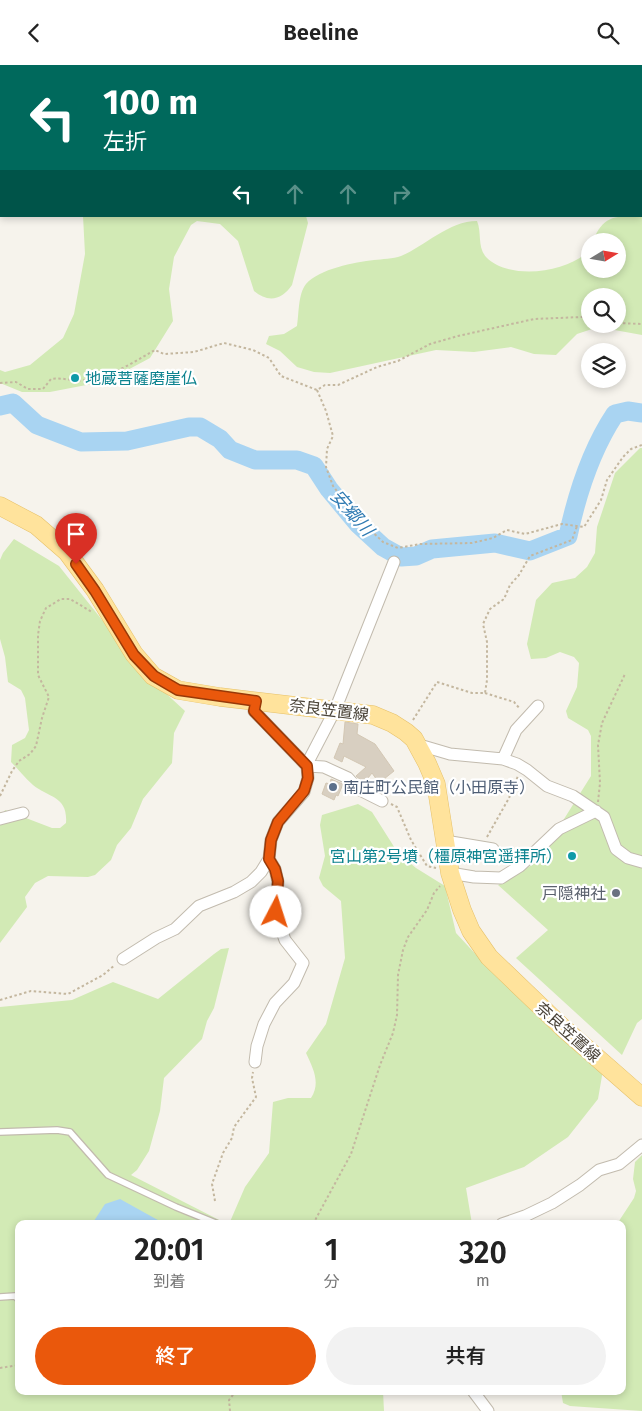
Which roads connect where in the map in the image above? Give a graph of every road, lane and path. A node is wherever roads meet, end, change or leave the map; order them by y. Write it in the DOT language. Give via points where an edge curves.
graph roads {
  1 [pos="581,317"];
  2 [pos="626,323"];
  3 [pos="642,324"];
  4 [pos="0,383"];
  5 [pos="317,390"];
  6 [pos="642,445"];
  7 [pos="0,506"];
  8 [pos="577,526"];
  9 [pos="394,562"];
  10 [pos="97,611"];
  11 [pos="625,674"];
  12 [pos="485,693"];
  13 [pos="256,701"];
  14 [pos="538,706"];
  15 [pos="520,708"];
  16 [pos="335,710"];
  17 [pos="411,738"];
  18 [pos="503,759"];
  19 [pos="307,766"];
  20 [pos="522,767"];
  21 [pos="0,796"];
  22 [pos="382,801"];
  23 [pos="596,811"];
  24 [pos="23,813"];
  25 [pos="0,819"];
  26 [pos="445,841"];
  27 [pos="488,848"];
  28 [pos="269,859"];
  29 [pos="642,862"];
  30 [pos="450,873"];
  31 [pos="123,959"];
  32 [pos="0,1001"];
  33 [pos="255,1062"];
  34 [pos="642,1097"];
  35 [pos="0,1132"];
  36 [pos="642,1145"];
  37 [pos="215,1201"];
  38 [pos="208,1220"];
  39 [pos="314,1220"];
  40 [pos="514,1220"];
  41 [pos="15,1296"];
  42 [pos="0,1297"];
  43 [pos="15,1366"];
  44 [pos="0,1368"];
  45 [pos="233,1395"];
  46 [pos="476,1395"];
  47 [pos="230,1411"];
  48 [pos="488,1411"];
  1 -- 5 [label="path" via="534,319 458,336 430,344 398,361 338,385 325,385"];
  2 -- 3 [label="path"];
  4 -- 5 [label="path" via="16,382 28,389 43,389 51,379 88,380 123,368 155,350 164,354 194,352 224,343 253,350 269,358 281,376"];
  5 -- 8 [label="path" via="333,436 327,449 326,467 333,486 359,519 383,542 398,548 420,544 472,543 507,530 525,533 562,524"];
  6 -- 8 [label="path" via="623,457 607,480 601,500 584,527"];
  7 -- 13 [label="main road, 奈良笠置線" via="36,525 67,552 134,655 154,676 178,690"];
  8 -- 12 [label="path" via="572,540 530,556 504,599 490,609 483,624"];
  9 -- 16 [label="street"];
  10 -- 21 [label="path" via="92,612 70,599 61,599 46,609 38,635 38,675 49,697 36,746 19,761"];
  11 -- 23 [label="path" via="602,723"];
  12 -- 15 [label="path" via="514,701"];
  12 -- 17 [label="path" via="472,693 437,682"];
  13 -- 16 [label="main road, 奈良笠置線"];
  13 -- 19 [label="street" via="254,711"];
  14 -- 18 [label="street" via="516,730"];
  16 -- 17 [label="main road, 奈良笠置線" via="373,715 392,723"];
  16 -- 19 [label="street"];
  17 -- 18 [label="street" via="450,754"];
  17 -- 26 [label="main road, 奈良笠置線" via="436,784"];
  18 -- 20 [label="street"];
  19 -- 22 [label="street" via="324,767 348,778 358,789"];
  19 -- 28 [label="street" via="304,791 278,822 271,840"];
  20 -- 23 [label="street" via="547,786 573,796"];
  20 -- 27 [label="path" via="509,798 494,821"];
  22 -- 30 [label="path" via="398,807 410,840 427,866"];
  23 -- 29 [label="street" via="604,817 616,849 628,858"];
  23 -- 30 [label="street" via="559,829 520,866 501,878"];
  24 -- 25 [label="street"];
  26 -- 27 [label="street"];
  26 -- 30 [label="main road, 奈良笠置線"];
  28 -- 31 [label="street" via="251,881 234,892 198,906 175,929"];
  28 -- 33 [label="street" via="278,881 278,919 285,940 303,963 294,983 275,1003 264,1024"];
  30 -- 34 [label="main road, 奈良笠置線" via="471,931 489,957"];
  30 -- 39 [label="path" via="434,893 403,950 393,1033 351,1154"];
  31 -- 32 [label="path" via="103,975 68,994 31,991"];
  33 -- 37 [label="path" via="252,1077 256,1097 234,1127 232,1139 223,1153 212,1184"];
  35 -- 38 [label="lane" via="70,1132 108,1175"];
  36 -- 40 [label="street" via="619,1164 598,1170 552,1203"];
  41 -- 42 [label="lane"];
  43 -- 44 [label="path"];
  45 -- 47 [label="path" via="229,1400"];
  46 -- 48 [label="street"];
}
